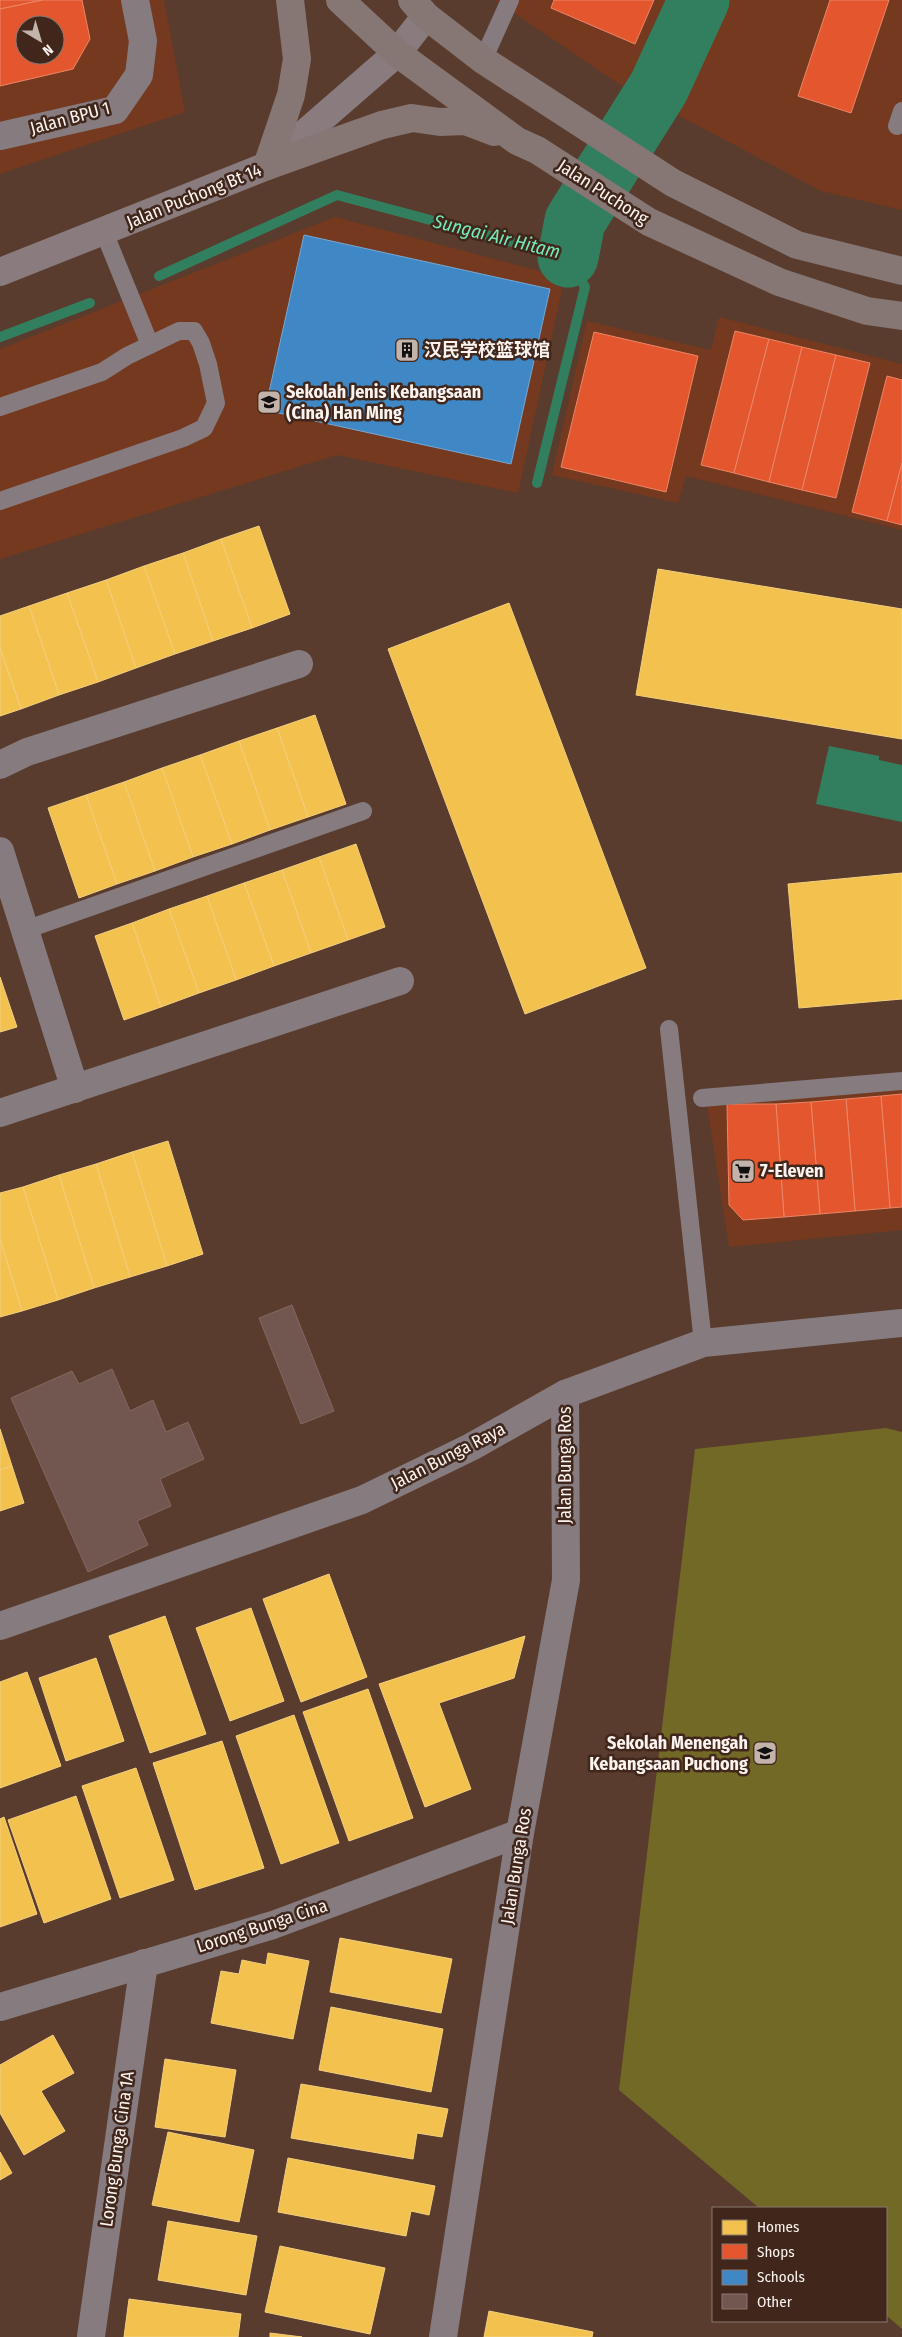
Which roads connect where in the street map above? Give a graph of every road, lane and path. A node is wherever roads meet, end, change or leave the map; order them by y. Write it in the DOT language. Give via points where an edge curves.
graph roads {
  1 [pos="135,0"];
  2 [pos="290,0"];
  3 [pos="340,0"];
  4 [pos="510,0"];
  5 [pos="419,8"];
  6 [pos="397,53"];
  7 [pos="483,60"];
  8 [pos="0,136"];
  9 [pos="527,145"];
  10 [pos="267,166"];
  11 [pos="104,232"];
  12 [pos="902,271"];
  13 [pos="0,272"];
  14 [pos="902,316"];
  15 [pos="150,345"];
  16 [pos="0,406"];
  17 [pos="0,501"];
  18 [pos="299,664"];
  19 [pos="0,765"];
  20 [pos="363,811"];
  21 [pos="0,851"];
  22 [pos="25,930"];
  23 [pos="400,981"];
  24 [pos="669,1029"];
  25 [pos="902,1081"];
  26 [pos="75,1089"];
  27 [pos="702,1098"];
  28 [pos="0,1113"];
  29 [pos="902,1323"];
  30 [pos="703,1343"];
  31 [pos="565,1394"];
  32 [pos="0,1626"];
  33 [pos="520,1833"];
  34 [pos="144,1963"];
  35 [pos="0,2007"];
  36 [pos="91,2336"];
  37 [pos="443,2337"];
  1 -- 8 [label="street, Jalan BPU 1" via="143,42 139,75 115,110"];
  2 -- 10 [label="main road" via="296,59 291,95"];
  3 -- 6 [label="main road, Jalan Puchong"];
  4 -- 7 [label="lane"];
  5 -- 6 [label="street, Jalan Puchong Bt 14"];
  5 -- 7 [label="main road"];
  6 -- 9 [label="main road, Jalan Puchong"];
  6 -- 10 [label="street, Jalan Puchong Bt 14"];
  7 -- 12 [label="main road" via="673,183 797,246"];
  9 -- 10 [label="main road" via="465,122 412,118 373,128"];
  9 -- 14 [label="main road, Jalan Puchong" via="650,222 779,282 867,311"];
  10 -- 11 [label="street, Jalan Puchong Bt 14"];
  11 -- 13 [label="street, Jalan Puchong Bt 14"];
  11 -- 15 [label="lane"];
  15 -- 16 [label="lane" via="102,372"];
  15 -- 17 [label="lane" via="179,331 194,331 208,364 216,403 204,428"];
  18 -- 19 [label="street" via="27,752"];
  20 -- 22 [label="lane"];
  21 -- 22 [label="street"];
  22 -- 26 [label="street"];
  23 -- 26 [label="street"];
  24 -- 30 [label="lane"];
  25 -- 27 [label="lane"];
  26 -- 28 [label="street"];
  29 -- 30 [label="street, Jalan Bunga Raya"];
  30 -- 31 [label="street, Jalan Bunga Raya"];
  31 -- 32 [label="street, Jalan Bunga Raya" via="471,1447 362,1500"];
  31 -- 33 [label="street, Jalan Bunga Ros" via="566,1580"];
  33 -- 34 [label="street, Lorong Bunga Cina" via="273,1925"];
  33 -- 37 [label="street, Jalan Bunga Ros"];
  34 -- 35 [label="street, Lorong Bunga Cina"];
  34 -- 36 [label="street, Lorong Bunga Cina 1A"];
}
